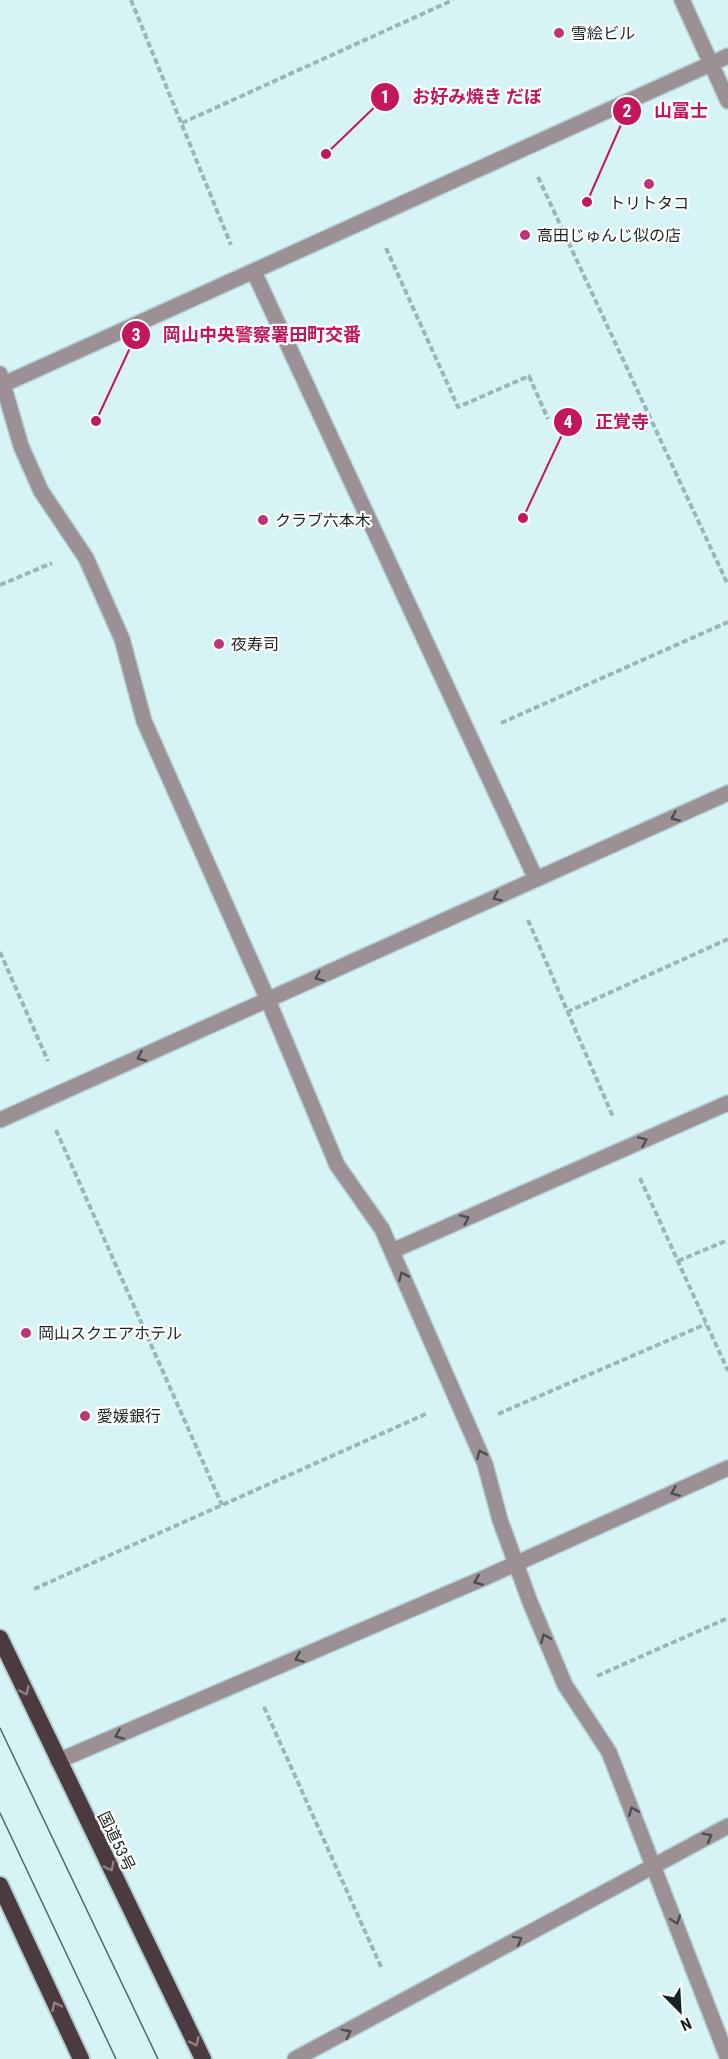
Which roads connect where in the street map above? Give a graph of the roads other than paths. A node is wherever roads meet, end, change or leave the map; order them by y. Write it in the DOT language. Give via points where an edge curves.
graph roads {
  1 [pos="682,0"];
  2 [pos="728,56"];
  3 [pos="711,64"];
  4 [pos="728,100"];
  5 [pos="249,274"];
  6 [pos="1,382"];
  7 [pos="728,793"];
  8 [pos="536,879"];
  9 [pos="268,1000"];
  10 [pos="728,1103"];
  11 [pos="0,1120"];
  12 [pos="392,1251"];
  13 [pos="728,1468"];
  14 [pos="517,1564"];
  15 [pos="0,1638"];
  16 [pos="58,1761"];
  17 [pos="728,1826"];
  18 [pos="655,1865"];
  19 [pos="0,1885"];
  20 [pos="81,2059"];
  21 [pos="203,2059"];
  22 [pos="294,2059"];
  23 [pos="728,2059"];
  1 -- 3 [label="street"];
  2 -- 3 [label="street"];
  3 -- 4 [label="street"];
  3 -- 5 [label="street"];
  5 -- 6 [label="street"];
  5 -- 8 [label="street"];
  6 -- 9 [label="street" via="21,446 41,491 86,558 122,639 144,721"];
  7 -- 8 [label="street, one-way"];
  8 -- 9 [label="street, one-way"];
  9 -- 11 [label="street, one-way"];
  9 -- 12 [label="street" via="337,1165 382,1229"];
  12 -- 10 [label="street, one-way"];
  14 -- 12 [label="street, one-way" via="485,1464"];
  13 -- 14 [label="street, one-way"];
  14 -- 16 [label="street, one-way"];
  18 -- 14 [label="street, one-way" via="609,1752 565,1685"];
  15 -- 16 [label="highway, 国道53号, one-way"];
  16 -- 21 [label="highway, 国道53号, one-way"];
  18 -- 17 [label="street, one-way"];
  22 -- 18 [label="street, one-way"];
  18 -- 23 [label="street, one-way"];
  20 -- 19 [label="highway, one-way"];
}
